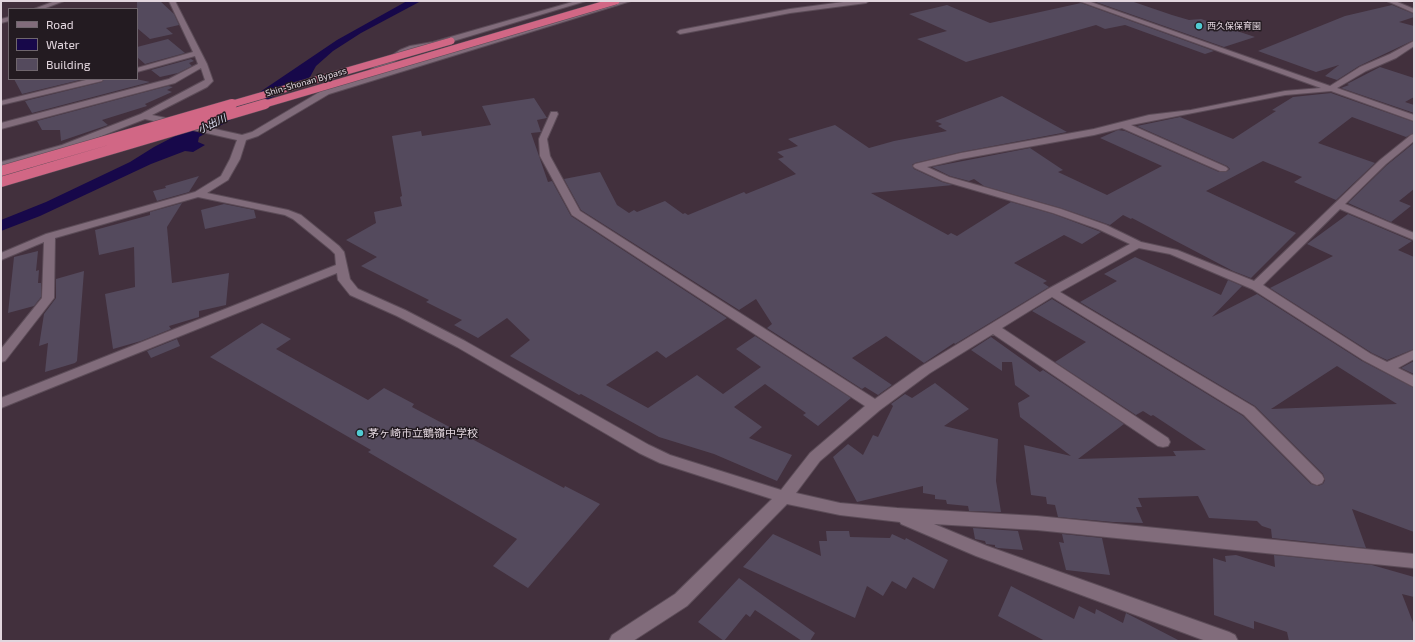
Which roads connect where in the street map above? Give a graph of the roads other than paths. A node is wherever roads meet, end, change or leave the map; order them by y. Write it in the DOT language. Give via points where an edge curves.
graph roads {
  1 [pos="61,1"];
  2 [pos="172,1"];
  3 [pos="583,1"];
  4 [pos="590,1"];
  5 [pos="616,1"];
  6 [pos="628,1"];
  7 [pos="866,1"];
  8 [pos="1082,1"];
  9 [pos="1390,1"];
  10 [pos="54,4"];
  11 [pos="40,8"];
  12 [pos="60,8"];
  13 [pos="1414,11"];
  14 [pos="680,32"];
  15 [pos="1414,43"];
  16 [pos="198,53"];
  17 [pos="203,64"];
  18 [pos="138,70"];
  19 [pos="96,80"];
  20 [pos="359,81"];
  21 [pos="1330,89"];
  22 [pos="2,108"];
  23 [pos="554,114"];
  24 [pos="144,116"];
  25 [pos="1414,118"];
  26 [pos="1123,125"];
  27 [pos="1,126"];
  28 [pos="1414,137"];
  29 [pos="242,138"];
  30 [pos="1,165"];
  31 [pos="1223,169"];
  32 [pos="1,171"];
  33 [pos="1,182"];
  34 [pos="198,194"];
  35 [pos="1338,205"];
  36 [pos="50,236"];
  37 [pos="1414,237"];
  38 [pos="1138,244"];
  39 [pos="1,257"];
  40 [pos="342,267"];
  41 [pos="1256,286"];
  42 [pos="1052,292"];
  43 [pos="993,328"];
  44 [pos="1414,354"];
  45 [pos="1,358"];
  46 [pos="1386,368"];
  47 [pos="1414,382"];
  48 [pos="1,403"];
  49 [pos="875,406"];
  50 [pos="1163,442"];
  51 [pos="1317,478"];
  52 [pos="784,497"];
  53 [pos="897,515"];
  54 [pos="1414,561"];
  55 [pos="1200,636"];
  56 [pos="618,641"];
  57 [pos="1230,641"];
  1 -- 10 [label="street"];
  2 -- 16 [label="street"];
  3 -- 20 [label="street" via="413,48"];
  4 -- 32 [label="highway, Shin-Shonan Bypass, bridge"];
  5 -- 33 [label="highway, Shin-Shonan Bypass, bridge"];
  6 -- 20 [label="street"];
  7 -- 14 [label="street" via="790,11"];
  8 -- 21 [label="street"];
  9 -- 13 [label="street"];
  10 -- 11 [label="street"];
  10 -- 12 [label="street"];
  15 -- 21 [label="street"];
  16 -- 17 [label="street"];
  16 -- 18 [label="street"];
  17 -- 24 [label="street" via="209,81"];
  17 -- 27 [label="street" via="166,82"];
  19 -- 22 [label="street"];
  20 -- 29 [label="street" via="326,92 255,134"];
  21 -- 25 [label="street"];
  21 -- 26 [label="street" via="1285,93"];
  23 -- 49 [label="street" via="543,139 545,156 576,213"];
  24 -- 29 [label="street, bridge"];
  24 -- 30 [label="street" via="65,147"];
  26 -- 31 [label="street"];
  26 -- 38 [label="street" via="918,166 946,179 1057,211 1102,227"];
  28 -- 35 [label="street" via="1383,162"];
  29 -- 34 [label="street" via="225,178"];
  34 -- 36 [label="street"];
  34 -- 40 [label="street" via="298,217 335,248 340,254"];
  35 -- 37 [label="street"];
  35 -- 41 [label="street"];
  36 -- 39 [label="street"];
  36 -- 45 [label="street" via="48,298"];
  38 -- 41 [label="street" via="1173,252"];
  38 -- 42 [label="street"];
  40 -- 48 [label="street"];
  40 -- 52 [label="street" via="344,280 354,292 460,344 644,449 665,459"];
  41 -- 46 [label="street"];
  42 -- 43 [label="street"];
  42 -- 51 [label="street" via="1249,411"];
  43 -- 49 [label="street" via="925,370"];
  43 -- 50 [label="street"];
  44 -- 46 [label="street"];
  46 -- 47 [label="street"];
  49 -- 52 [label="street" via="815,457"];
  52 -- 53 [label="street" via="840,509"];
  52 -- 56 [label="street" via="681,600"];
  53 -- 54 [label="street" via="1037,523"];
  53 -- 55 [label="street"];
  55 -- 57 [label="street"];
}
